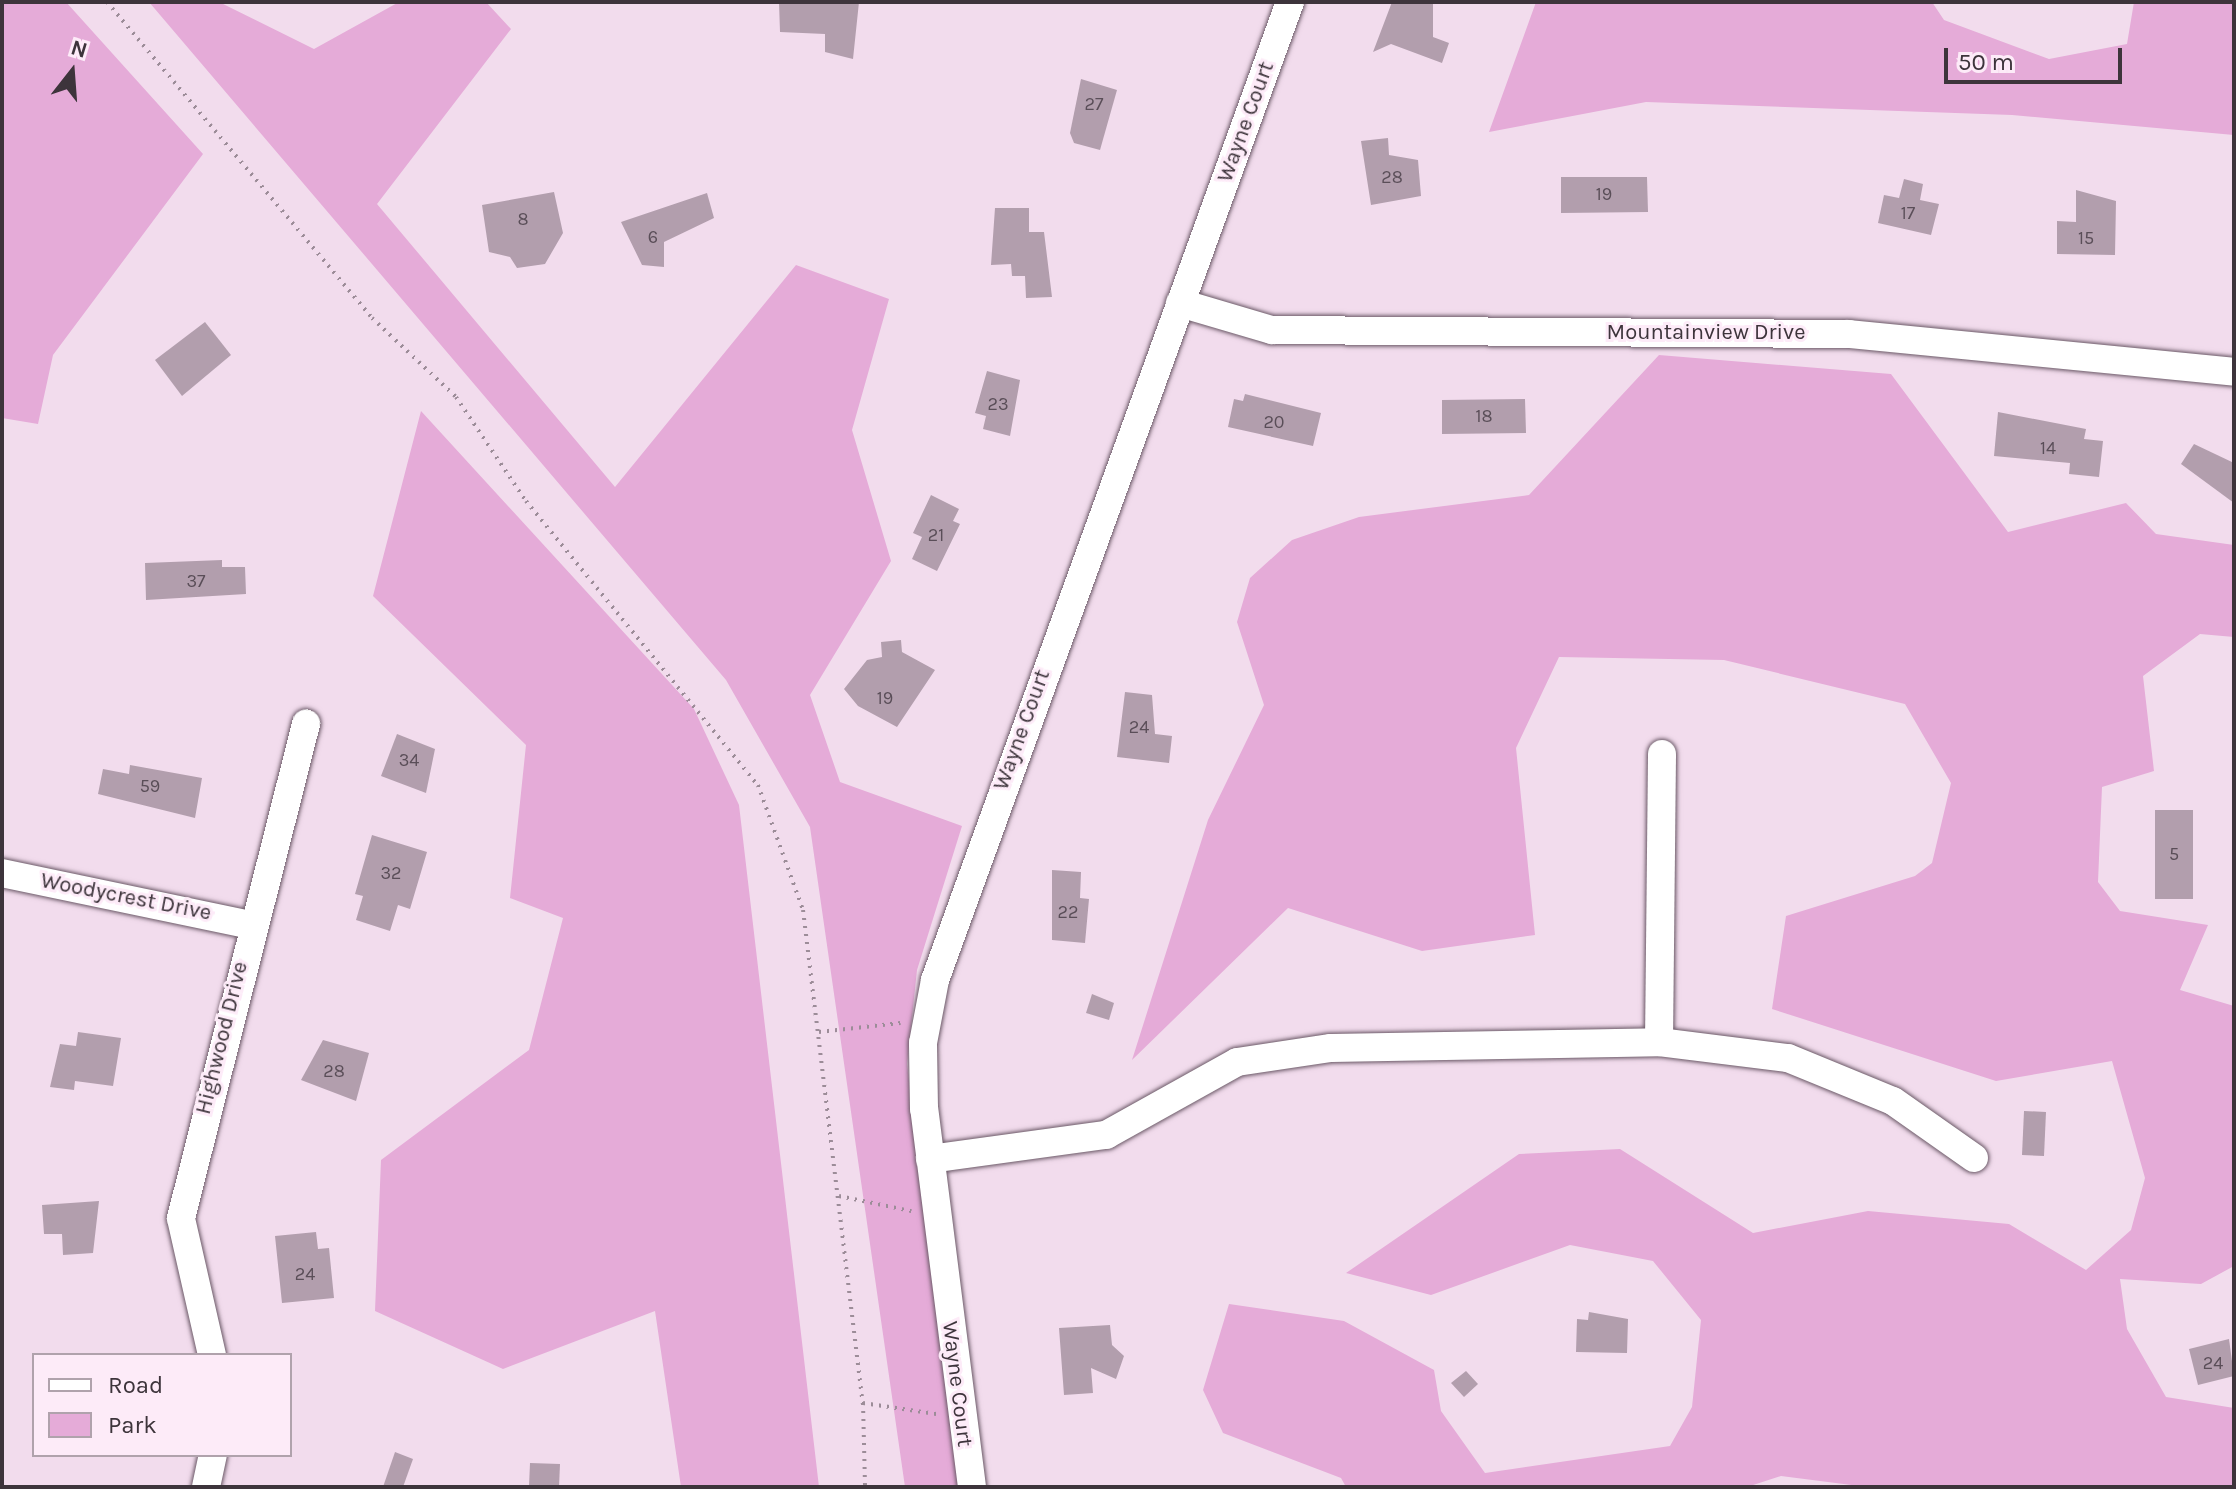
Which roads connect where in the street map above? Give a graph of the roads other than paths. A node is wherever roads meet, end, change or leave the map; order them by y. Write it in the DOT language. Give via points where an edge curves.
graph roads {
  1 [pos="1290,2"];
  2 [pos="1180,303"];
  3 [pos="2234,372"];
  4 [pos="306,724"];
  5 [pos="1662,754"];
  6 [pos="2,873"];
  7 [pos="250,925"];
  8 [pos="1659,1042"];
  9 [pos="1974,1158"];
  10 [pos="930,1159"];
  11 [pos="212,1353"];
  12 [pos="213,1457"];
  13 [pos="206,1487"];
  14 [pos="972,1487"];
  1 -- 2 [label="street, Wayne Court"];
  2 -- 3 [label="street, Mountainview Drive" via="1272,330 1849,334"];
  2 -- 10 [label="street, Wayne Court" via="971,869 927,1020"];
  4 -- 7 [label="street, Highwood Drive"];
  5 -- 8 [label="street"];
  6 -- 7 [label="street, Woodycrest Drive"];
  7 -- 11 [label="street, Highwood Drive" via="181,1218"];
  8 -- 9 [label="street" via="1788,1058 1893,1101"];
  8 -- 10 [label="street" via="1331,1048 1237,1062 1106,1135"];
  10 -- 14 [label="street, Wayne Court"];
  12 -- 13 [label="street"];
}
